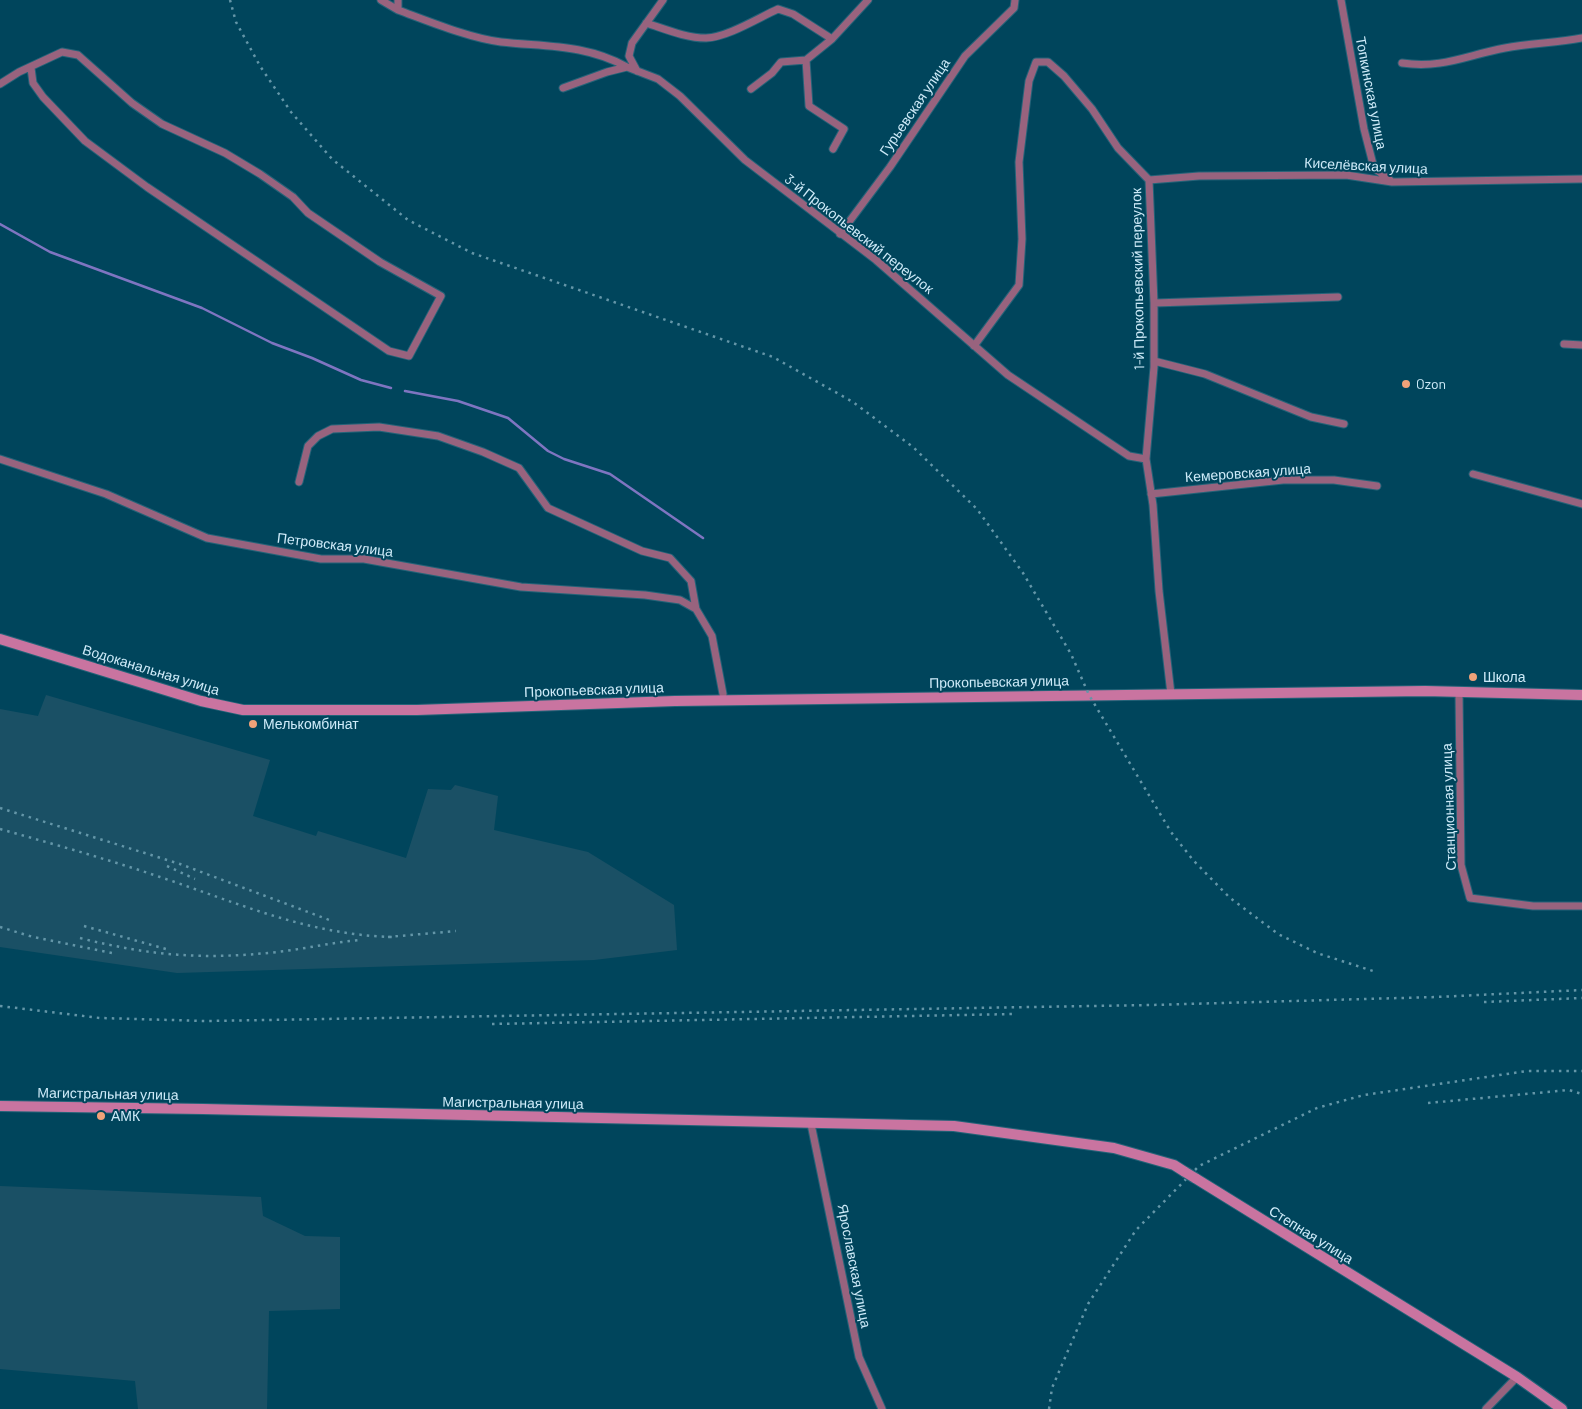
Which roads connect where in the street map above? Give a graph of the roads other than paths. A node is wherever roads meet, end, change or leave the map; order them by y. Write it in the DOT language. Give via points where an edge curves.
graph roads {
  1 [pos="381,0"];
  2 [pos="398,0"];
  3 [pos="663,0"];
  4 [pos="868,0"];
  5 [pos="1015,0"];
  6 [pos="1341,0"];
  7 [pos="398,10"];
  8 [pos="646,23"];
  9 [pos="1582,38"];
  10 [pos="832,39"];
  11 [pos="806,60"];
  12 [pos="1402,63"];
  13 [pos="627,67"];
  14 [pos="31,68"];
  15 [pos="637,71"];
  16 [pos="0,84"];
  17 [pos="563,88"];
  18 [pos="751,89"];
  19 [pos="833,149"];
  20 [pos="1582,179"];
  21 [pos="1149,180"];
  22 [pos="1392,182"];
  23 [pos="840,234"];
  24 [pos="1338,297"];
  25 [pos="1154,303"];
  26 [pos="1564,344"];
  27 [pos="1582,345"];
  28 [pos="974,346"];
  29 [pos="1154,361"];
  30 [pos="1344,424"];
  31 [pos="0,459"];
  32 [pos="1146,459"];
  33 [pos="1473,474"];
  34 [pos="299,482"];
  35 [pos="1377,486"];
  36 [pos="1151,494"];
  37 [pos="1582,504"];
  38 [pos="696,609"];
  39 [pos="0,639"];
  40 [pos="1459,692"];
  41 [pos="723,694"];
  42 [pos="1171,694"];
  43 [pos="1582,695"];
  44 [pos="417,710"];
  45 [pos="1582,906"];
  46 [pos="0,1106"];
  47 [pos="811,1124"];
  48 [pos="1024,1135"];
  49 [pos="1517,1378"];
  50 [pos="882,1409"];
  51 [pos="1486,1409"];
  52 [pos="1562,1409"];
  1 -- 7 [label="street, 3-й Прокопьевский переулок"];
  2 -- 7 [label="street"];
  3 -- 8 [label="street"];
  4 -- 10 [label="street"];
  5 -- 23 [label="street, Гурьевская улица" via="1014,8 965,56"];
  6 -- 22 [label="street, Топкинская улица" via="1374,168"];
  7 -- 13 [label="street, 3-й Прокопьевский переулок" via="499,42 580,48"];
  8 -- 10 [label="street" via="706,38 747,25 778,9 793,14"];
  8 -- 15 [label="street" via="632,43 629,56"];
  9 -- 12 [label="street" via="1506,48 1424,66"];
  10 -- 11 [label="street"];
  11 -- 18 [label="street" via="781,62"];
  11 -- 19 [label="street" via="810,106 844,129"];
  13 -- 15 [label="street, 3-й Прокопьевский переулок"];
  13 -- 17 [label="street"];
  14 -- 14 [label="street" via="62,52 78,55 132,103 162,124 225,153 260,174 293,197 308,213 380,262 442,296 409,356 389,351 147,188 85,141 42,97 33,83"];
  14 -- 16 [label="street"];
  15 -- 23 [label="street, 3-й Прокопьевский переулок" via="658,79 680,96 745,160"];
  20 -- 22 [label="street, Киселёвская улица"];
  21 -- 22 [label="street, Киселёвская улица" via="1199,176 1346,175"];
  21 -- 25 [label="street, 1-й Прокопьевский переулок"];
  21 -- 28 [label="street, 1-й Прокопьевский переулок" via="1118,148 1092,109 1064,76 1048,62 1036,62 1029,81 1019,162 1022,239 1019,285"];
  23 -- 28 [label="street, 3-й Прокопьевский переулок" via="909,287"];
  24 -- 25 [label="street"];
  25 -- 29 [label="street, 1-й Прокопьевский переулок"];
  26 -- 27 [label="street"];
  28 -- 32 [label="street, 3-й Прокопьевский переулок" via="1008,374 1129,456"];
  29 -- 30 [label="street" via="1205,374 1311,416"];
  29 -- 32 [label="street, 1-й Прокопьевский переулок"];
  31 -- 38 [label="street, Петровская улица" via="106,494 207,538 321,559 364,559 521,587 680,600"];
  32 -- 36 [label="street, 1-й Прокопьевский переулок"];
  33 -- 37 [label="street"];
  34 -- 38 [label="street" via="308,446 332,429 379,427 438,436 519,468 548,508 642,551 670,558 691,581"];
  35 -- 36 [label="street, Кемеровская улица" via="1334,480 1284,480"];
  36 -- 42 [label="street, 1-й Прокопьевский переулок"];
  38 -- 41 [label="street" via="712,636"];
  39 -- 44 [label="main road, Водоканальная улица" via="201,702 243,710"];
  40 -- 42 [label="main road, Прокопьевская улица"];
  40 -- 43 [label="main road, Прокопьевская улица"];
  40 -- 45 [label="street, Станционная улица" via="1461,866 1470,898 1533,906"];
  42 -- 44 [label="main road, Прокопьевская улица" via="685,700"];
  46 -- 47 [label="main road, Магистральная улица"];
  47 -- 48 [label="main road, Магистральная улица" via="954,1126"];
  47 -- 50 [label="street, Ярославская улица" via="859,1357"];
  48 -- 49 [label="main road, Степная улица, bridge" via="1114,1148 1174,1165"];
  49 -- 51 [label="street"];
  49 -- 52 [label="main road, Степная улица"];
}
